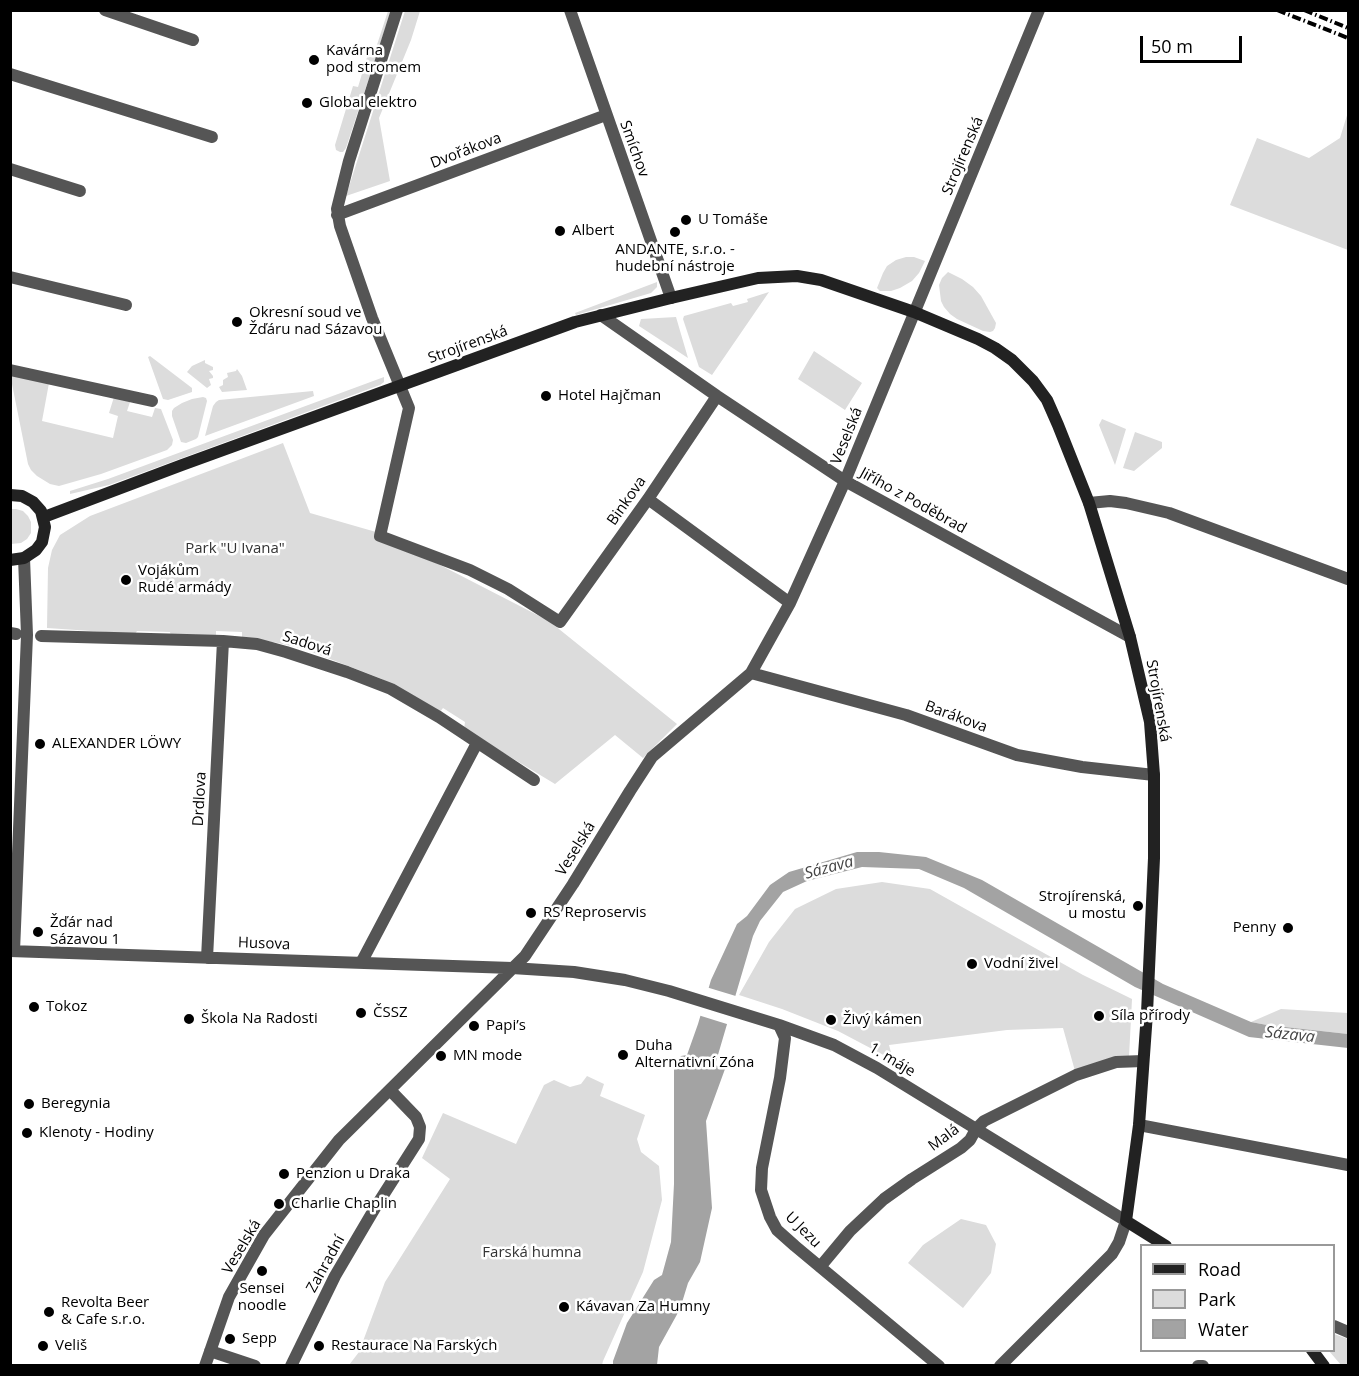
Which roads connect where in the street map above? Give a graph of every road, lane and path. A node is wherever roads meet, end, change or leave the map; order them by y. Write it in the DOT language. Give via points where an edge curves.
graph roads {
  1 [pos="105,10"];
  2 [pos="396,10"];
  3 [pos="570,10"];
  4 [pos="1039,10"];
  5 [pos="193,40"];
  6 [pos="10,74"];
  7 [pos="606,115"];
  8 [pos="212,137"];
  9 [pos="10,169"];
  10 [pos="80,191"];
  11 [pos="337,215"];
  12 [pos="10,277"];
  13 [pos="670,298"];
  14 [pos="126,305"];
  15 [pos="914,312"];
  16 [pos="601,315"];
  17 [pos="10,370"];
  18 [pos="400,386"];
  19 [pos="717,396"];
  20 [pos="152,401"];
  21 [pos="845,481"];
  22 [pos="10,495"];
  23 [pos="648,499"];
  24 [pos="1089,503"];
  25 [pos="44,517"];
  26 [pos="24,558"];
  27 [pos="10,560"];
  28 [pos="1348,579"];
  29 [pos="790,603"];
  30 [pos="41,636"];
  31 [pos="1130,637"];
  32 [pos="223,641"];
  33 [pos="751,673"];
  34 [pos="477,743"];
  35 [pos="1154,775"];
  36 [pos="534,780"];
  37 [pos="12,951"];
  38 [pos="207,958"];
  39 [pos="362,963"];
  40 [pos="512,968"];
  41 [pos="774,1023"];
  42 [pos="1143,1060"];
  43 [pos="390,1090"];
  44 [pos="1139,1125"];
  45 [pos="976,1129"];
  46 [pos="1348,1165"];
  47 [pos="1125,1221"];
  48 [pos="1164,1244"];
  49 [pos="820,1267"];
  50 [pos="210,1351"];
  51 [pos="1314,1352"];
  52 [pos="205,1365"];
  53 [pos="255,1365"];
  54 [pos="291,1365"];
  55 [pos="939,1365"];
  56 [pos="1000,1365"];
  57 [pos="1198,1365"];
  58 [pos="1203,1365"];
  59 [pos="1324,1365"];
  1 -- 5 [label="street"];
  2 -- 11 [label="street" via="340,192"];
  3 -- 7 [label="street, Smíchov"];
  4 -- 15 [label="street, Strojírenská"];
  6 -- 8 [label="street"];
  7 -- 11 [label="street, Dvořákova"];
  7 -- 13 [label="street, Smíchov"];
  9 -- 10 [label="street"];
  11 -- 18 [label="street"];
  12 -- 14 [label="street"];
  13 -- 15 [label="street, Strojírenská" via="758,278 796,276 821,280"];
  13 -- 16 [label="street, Strojírenská"];
  15 -- 21 [label="street, Veselská"];
  15 -- 24 [label="street, Strojírenská" via="995,348 1025,372 1047,400"];
  16 -- 18 [label="street, Strojírenská"];
  16 -- 19 [label="street, Jiřího z Poděbrad"];
  17 -- 20 [label="street"];
  18 -- 23 [label="street, Binkova" via="409,408 380,536 470,570 560,622"];
  18 -- 25 [label="street, Strojírenská"];
  19 -- 21 [label="street, Jiřího z Poděbrad"];
  19 -- 23 [label="street, Binkova"];
  21 -- 29 [label="street, Veselská"];
  21 -- 31 [label="street, Jiřího z Poděbrad"];
  22 -- 25 [label="street" via="33,502"];
  23 -- 29 [label="street"];
  24 -- 28 [label="street" via="1110,501 1169,513"];
  24 -- 31 [label="street, Strojírenská"];
  25 -- 26 [label="street" via="42,542"];
  26 -- 27 [label="street"];
  26 -- 37 [label="street" via="27,635"];
  29 -- 33 [label="street, Veselská"];
  30 -- 32 [label="street, Sadová"];
  31 -- 35 [label="street, Strojírenská" via="1150,722"];
  32 -- 34 [label="street, Sadová" via="286,652 391,689"];
  32 -- 38 [label="street, Drdlova"];
  33 -- 35 [label="street, Barákova" via="906,716 1017,754 1082,767"];
  33 -- 40 [label="street, Veselská" via="652,757 573,884 525,956"];
  34 -- 36 [label="street, Sadová"];
  34 -- 39 [label="street"];
  35 -- 42 [label="street, Strojírenská" via="1154,858"];
  37 -- 38 [label="street, Husova"];
  38 -- 39 [label="street, Husova"];
  39 -- 40 [label="street, Husova"];
  40 -- 41 [label="street, 1. máje" via="625,980"];
  40 -- 43 [label="street, Veselská"];
  41 -- 45 [label="street, 1. máje" via="853,1054"];
  41 -- 49 [label="street, U Jezu" via="785,1038 761,1190 777,1230"];
  42 -- 44 [label="street, Strojírenská"];
  42 -- 45 [label="street, Malá" via="1116,1062 1076,1075 984,1121"];
  43 -- 50 [label="street, Veselská" via="339,1140 264,1236 229,1297"];
  43 -- 54 [label="street, Zahradní" via="416,1117 419,1139 335,1276"];
  44 -- 46 [label="street"];
  44 -- 47 [label="street, Strojírenská"];
  45 -- 47 [label="street, 1. máje"];
  45 -- 49 [label="street, Malá" via="961,1148 884,1199"];
  47 -- 48 [label="street"];
  47 -- 56 [label="street" via="1112,1254"];
  49 -- 55 [label="street, U Jezu"];
  50 -- 52 [label="street, Veselská"];
  50 -- 53 [label="street"];
  51 -- 59 [label="street"];
  57 -- 58 [label="street"];
}
